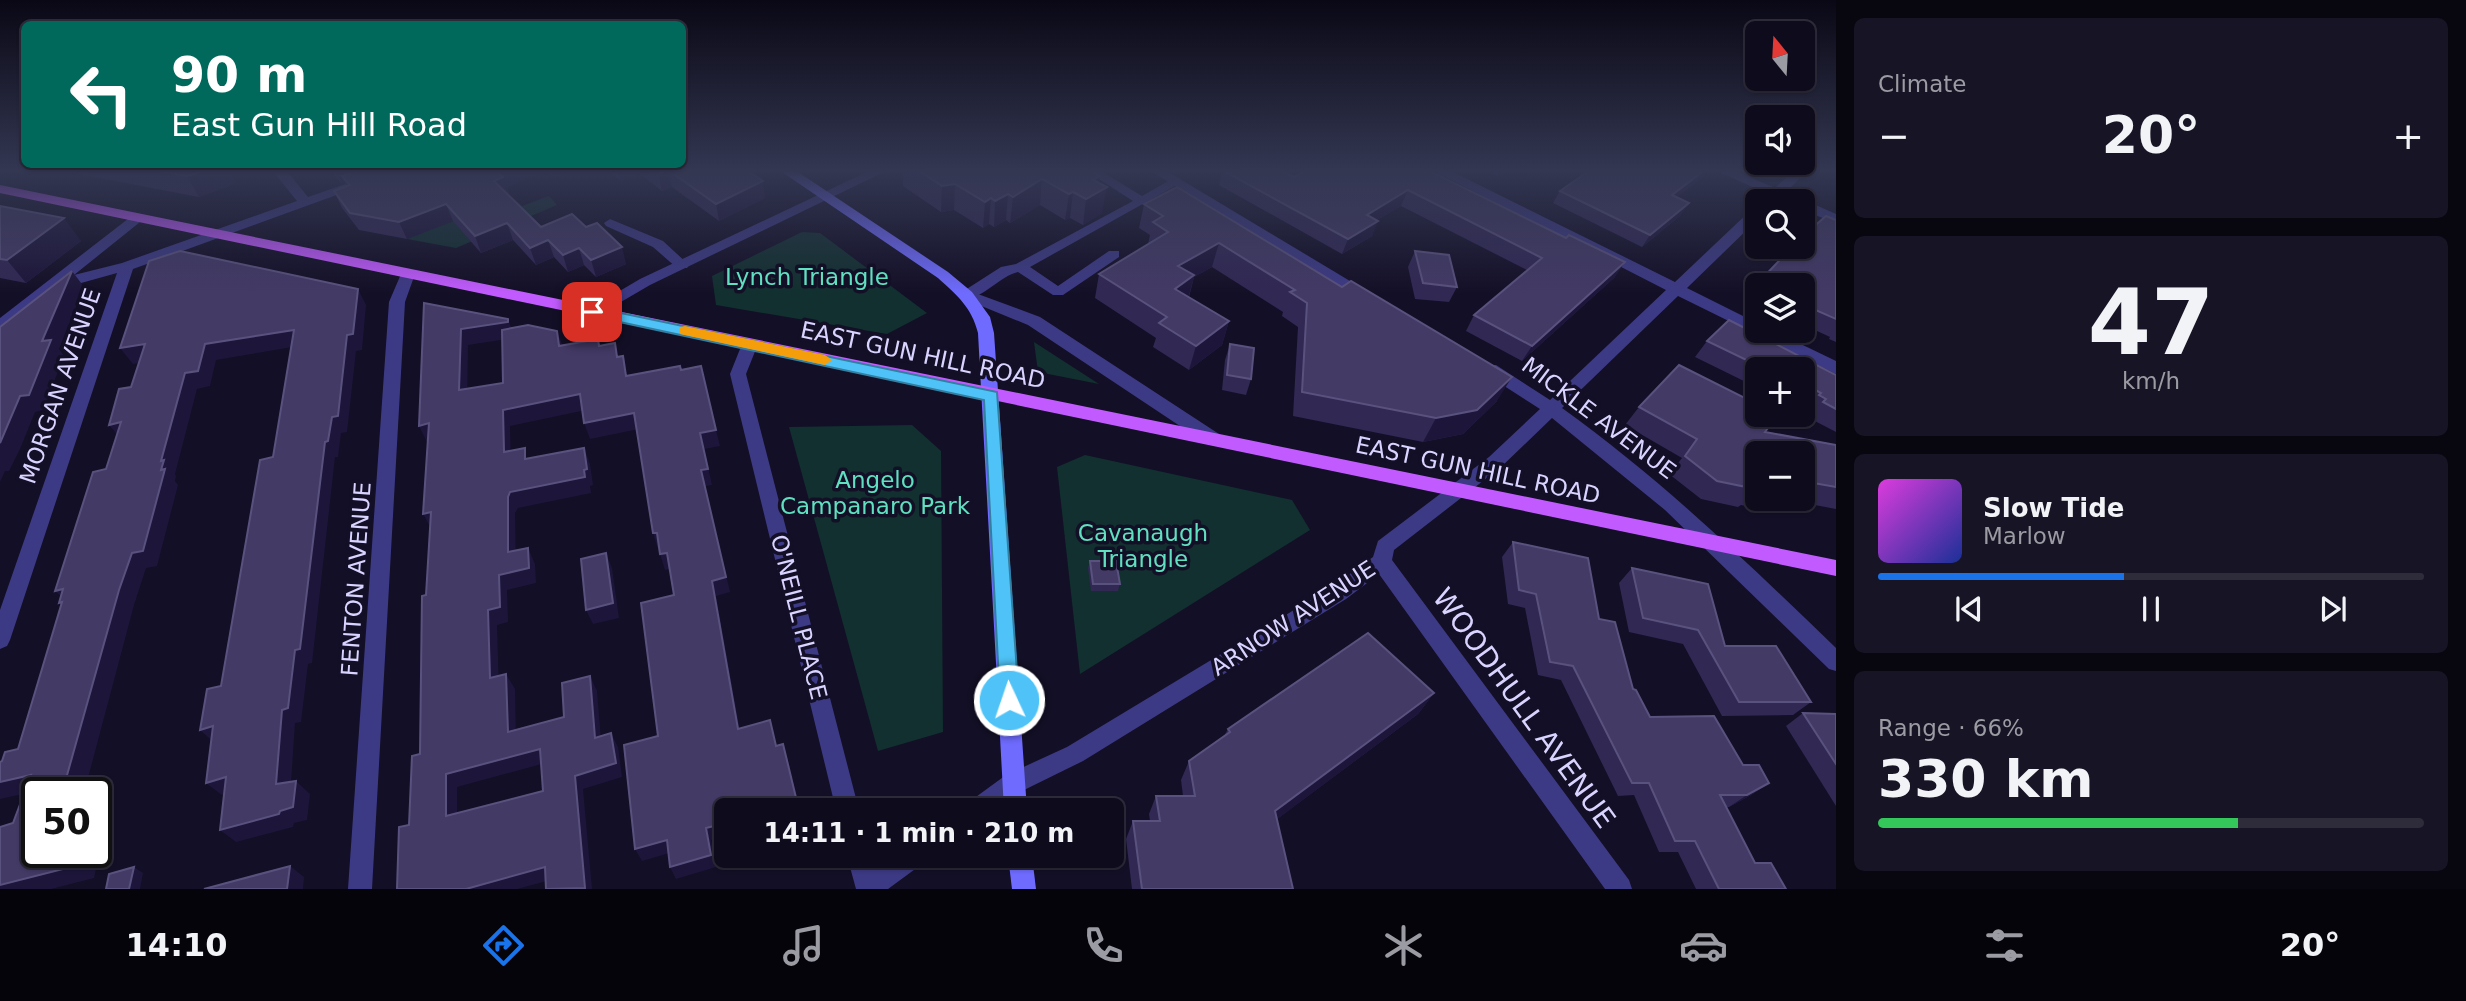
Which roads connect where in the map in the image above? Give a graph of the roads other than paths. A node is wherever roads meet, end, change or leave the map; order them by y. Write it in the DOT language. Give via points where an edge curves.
graph roads {
  1 [pos="107,211"];
  2 [pos="282,211"];
  3 [pos="794,211"];
  4 [pos="849,211"];
  5 [pos="1123,211"];
  6 [pos="1226,211"];
  7 [pos="1522,211"];
  8 [pos="1818,211"];
  9 [pos="138,218"];
  10 [pos="1836,219"];
  11 [pos="610,223"];
  12 [pos="1745,223"];
  13 [pos="217,234"];
  14 [pos="1114,254"];
  15 [pos="682,265"];
  16 [pos="127,266"];
  17 [pos="1020,267"];
  18 [pos="408,274"];
  19 [pos="52,286"];
  20 [pos="1675,288"];
  21 [pos="967,295"];
  22 [pos="1387,307"];
  23 [pos="592,312"];
  24 [pos="1745,323"];
  25 [pos="0,326"];
  26 [pos="1785,343"];
  27 [pos="750,344"];
  28 [pos="1480,363"];
  29 [pos="1836,368"];
  30 [pos="991,396"];
  31 [pos="1551,408"];
  32 [pos="1213,439"];
  33 [pos="1459,490"];
  34 [pos="1713,543"];
  35 [pos="1382,561"];
  36 [pos="1836,568"];
  37 [pos="0,640"];
  38 [pos="1836,663"];
  39 [pos="1014,783"];
  40 [pos="845,798"];
  41 [pos="993,798"];
  42 [pos="1015,798"];
  43 [pos="862,868"];
  44 [pos="897,868"];
  45 [pos="1021,868"];
  46 [pos="360,889"];
  47 [pos="868,889"];
  48 [pos="1024,889"];
  49 [pos="1620,889"];
  1 -- 9 [label="main road, EAST GUN HILL ROAD"];
  2 -- 13 [label="street, MORGAN AVENUE"];
  3 -- 15 [label="street"];
  4 -- 21 [label="main road"];
  5 -- 17 [label="lane"];
  6 -- 22 [label="street"];
  7 -- 20 [label="street"];
  8 -- 10 [label="street"];
  9 -- 13 [label="main road, EAST GUN HILL ROAD"];
  9 -- 19 [label="street"];
  11 -- 15 [label="lane" via="658,244"];
  12 -- 20 [label="street, ARNOW AVENUE"];
  13 -- 16 [label="street, MORGAN AVENUE"];
  13 -- 18 [label="main road, EAST GUN HILL ROAD"];
  14 -- 17 [label="lane" via="1058,292"];
  15 -- 23 [label="street"];
  16 -- 19 [label="street, MORGAN AVENUE"];
  16 -- 37 [label="street, MORGAN AVENUE"];
  17 -- 21 [label="lane" via="1006,270"];
  18 -- 23 [label="main road, EAST GUN HILL ROAD"];
  18 -- 46 [label="street, FENTON AVENUE" via="397,302"];
  19 -- 25 [label="street"];
  20 -- 24 [label="street"];
  20 -- 31 [label="street, ARNOW AVENUE"];
  21 -- 30 [label="main road" via="982,317 986,333"];
  21 -- 32 [label="street" via="1034,321"];
  23 -- 27 [label="main road, EAST GUN HILL ROAD"];
  26 -- 29 [label="street"];
  27 -- 30 [label="main road, EAST GUN HILL ROAD"];
  27 -- 40 [label="street, O'NEILL PLACE" via="738,374"];
  28 -- 31 [label="street, MICKLE AVENUE"];
  30 -- 32 [label="main road, EAST GUN HILL ROAD"];
  30 -- 39 [label="main road"];
  31 -- 33 [label="street, ARNOW AVENUE"];
  31 -- 34 [label="street, MICKLE AVENUE" via="1667,499"];
  32 -- 33 [label="main road, EAST GUN HILL ROAD"];
  33 -- 34 [label="main road, EAST GUN HILL ROAD"];
  33 -- 35 [label="street, ARNOW AVENUE" via="1385,546"];
  34 -- 36 [label="main road, EAST GUN HILL ROAD"];
  34 -- 38 [label="street, MICKLE AVENUE"];
  35 -- 39 [label="street, ARNOW AVENUE" via="1339,593 1075,754"];
  35 -- 49 [label="street, WOODHULL AVENUE"];
  39 -- 41 [label="street, ARNOW AVENUE"];
  39 -- 42 [label="main road"];
  43 -- 47 [label="street"];
  44 -- 47 [label="street"];
  45 -- 48 [label="main road"];
}
